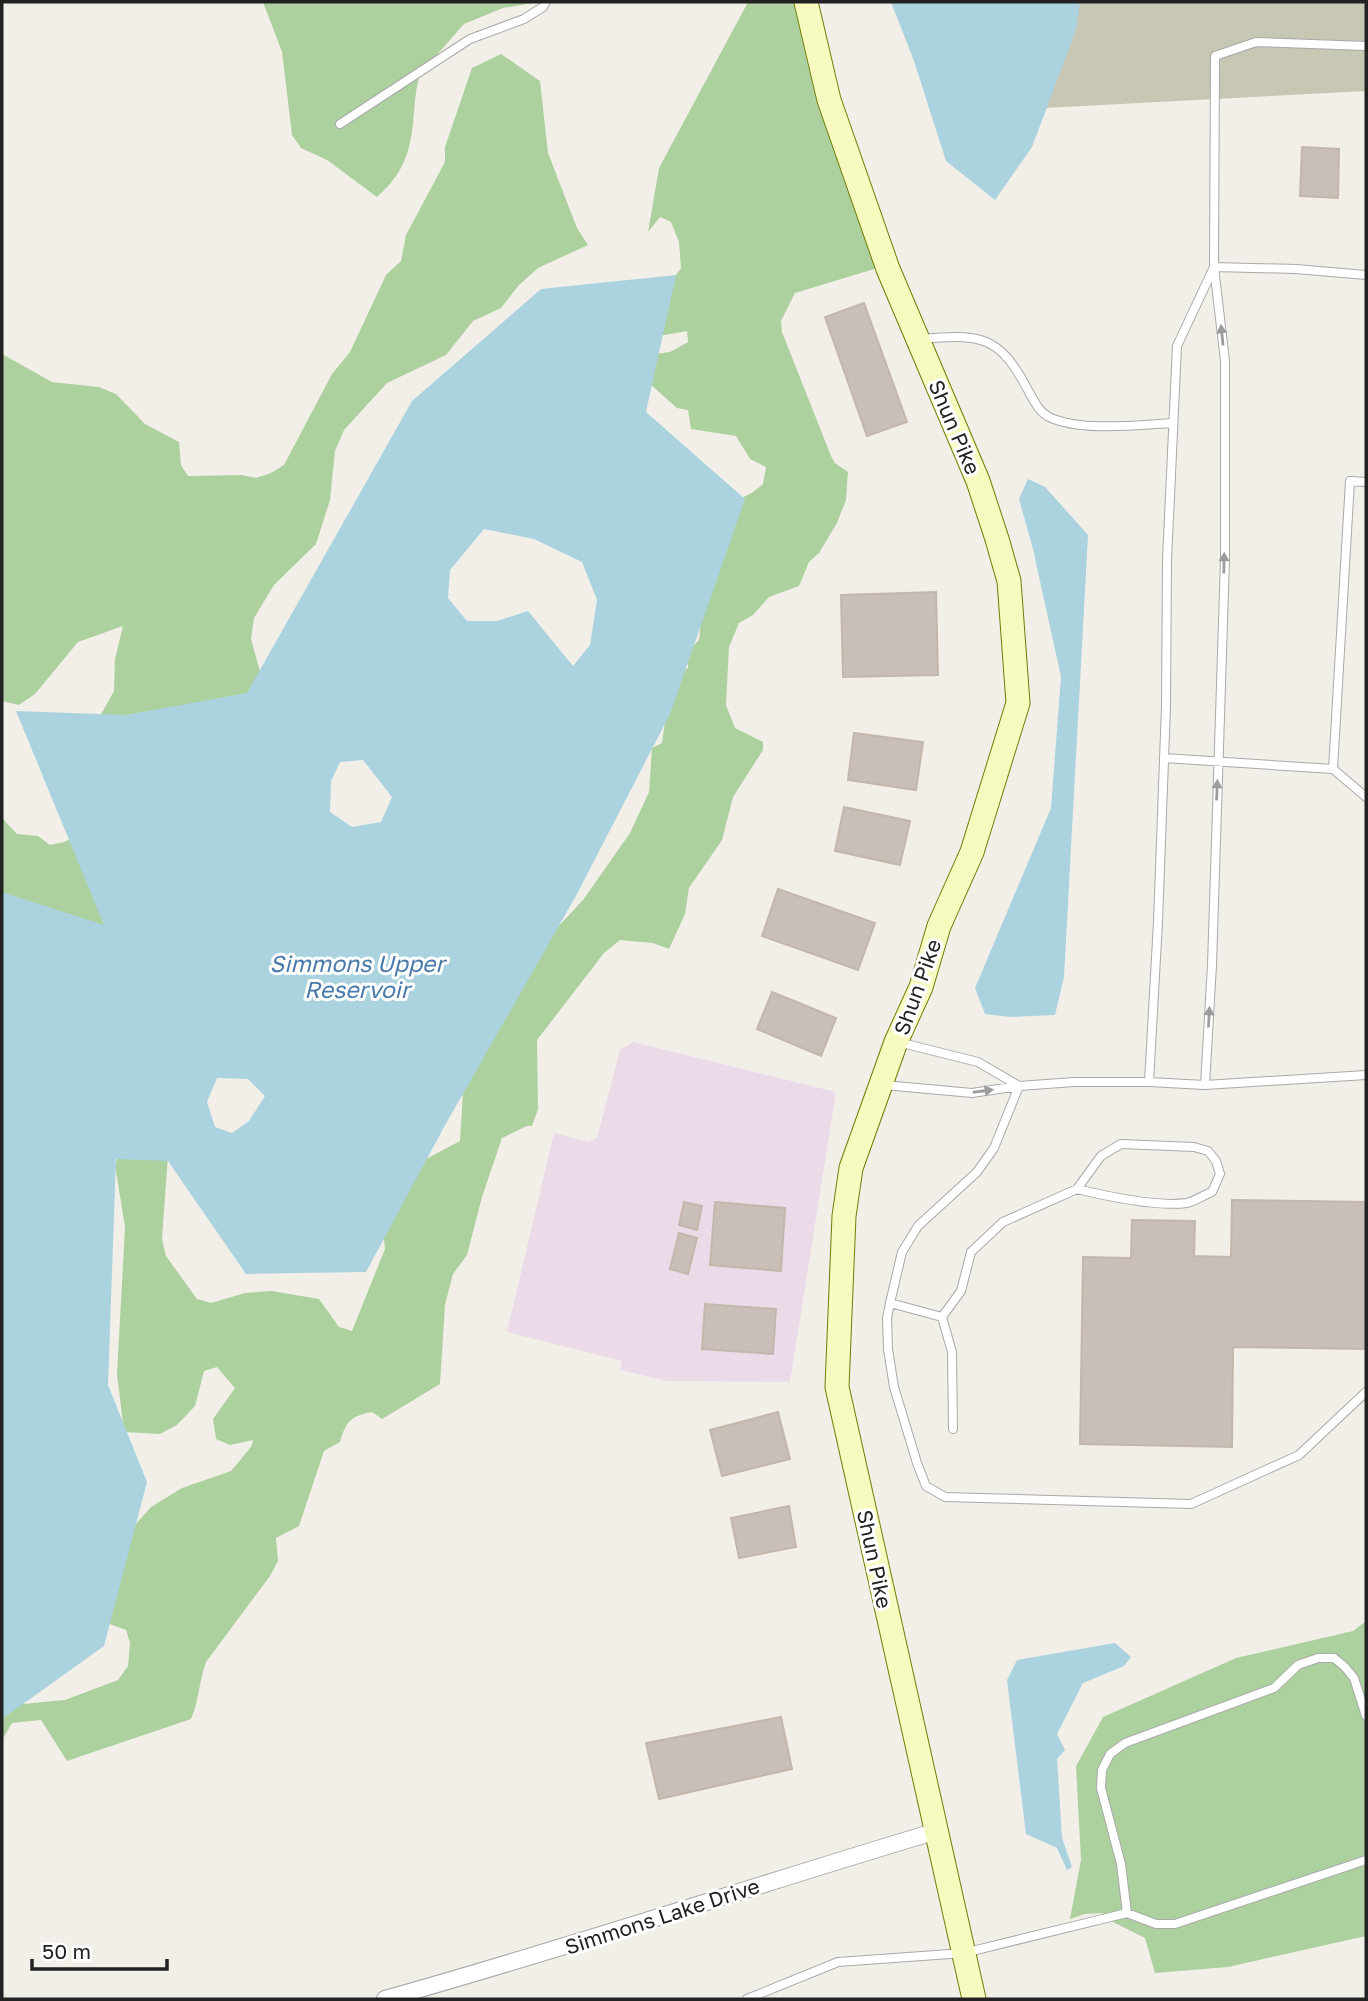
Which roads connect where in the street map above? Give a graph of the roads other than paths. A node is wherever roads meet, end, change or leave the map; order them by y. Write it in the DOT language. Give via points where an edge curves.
graph roads {
  1 [pos="546,2"];
  2 [pos="806,2"];
  3 [pos="1366,46"];
  4 [pos="340,124"];
  5 [pos="1214,267"];
  6 [pos="1366,275"];
  7 [pos="916,339"];
  8 [pos="1172,423"];
  9 [pos="1366,482"];
  10 [pos="1164,758"];
  11 [pos="1218,762"];
  12 [pos="1333,769"];
  13 [pos="1366,797"];
  14 [pos="896,1042"];
  15 [pos="1366,1075"];
  16 [pos="1149,1082"];
  17 [pos="882,1085"];
  18 [pos="1205,1085"];
  19 [pos="1019,1086"];
  20 [pos="1077,1189"];
  21 [pos="890,1303"];
  22 [pos="942,1317"];
  23 [pos="1366,1392"];
  24 [pos="953,1429"];
  25 [pos="1366,1716"];
  26 [pos="937,1831"];
  27 [pos="1366,1860"];
  28 [pos="1127,1913"];
  29 [pos="964,1953"];
  30 [pos="386,1999"];
  31 [pos="747,1999"];
  32 [pos="974,1999"];
  1 -- 4 [label="lane" via="524,19 471,39"];
  2 -- 7 [label="main road, Shun Pike" via="829,100"];
  3 -- 5 [label="lane" via="1256,42 1215,56"];
  5 -- 6 [label="lane"];
  5 -- 8 [label="lane" via="1177,346"];
  11 -- 5 [label="lane, one-way" via="1225,361"];
  7 -- 8 [label="lane" via="982,339 1003,351 1046,416 1065,423"];
  7 -- 14 [label="main road, Shun Pike" via="978,481 1009,581 1018,703 972,852"];
  8 -- 10 [label="lane"];
  9 -- 12 [label="lane" via="1350,481"];
  10 -- 11 [label="lane"];
  10 -- 16 [label="lane"];
  11 -- 12 [label="lane"];
  18 -- 11 [label="lane, one-way"];
  12 -- 13 [label="lane"];
  14 -- 17 [label="main road, Shun Pike"];
  14 -- 19 [label="lane" via="978,1062"];
  15 -- 18 [label="lane"];
  16 -- 18 [label="lane"];
  16 -- 19 [label="lane"];
  17 -- 19 [label="lane, one-way" via="972,1093"];
  17 -- 26 [label="main road, Shun Pike" via="851,1168 844,1216 838,1387"];
  19 -- 21 [label="lane" via="994,1148 977,1172 918,1226 902,1252"];
  20 -- 20 [label="lane" via="1101,1156 1121,1144 1208,1151 1220,1174 1212,1192 1188,1203"];
  20 -- 22 [label="lane" via="1003,1222 971,1252 961,1291"];
  21 -- 22 [label="lane"];
  21 -- 23 [label="lane" via="888,1349 894,1387 926,1486 945,1497 1191,1504 1299,1455"];
  22 -- 24 [label="lane" via="952,1352"];
  25 -- 28 [label="lane" via="1354,1678 1334,1658 1318,1658 1298,1665 1274,1688 1125,1743 1110,1754 1102,1770 1101,1788 1121,1864"];
  26 -- 29 [label="main road, Shun Pike"];
  26 -- 30 [label="street, Simmons Lake Drive"];
  27 -- 28 [label="lane" via="1175,1924 1156,1924"];
  28 -- 29 [label="lane"];
  29 -- 31 [label="lane" via="838,1962"];
  29 -- 32 [label="main road, Shun Pike"];
}
